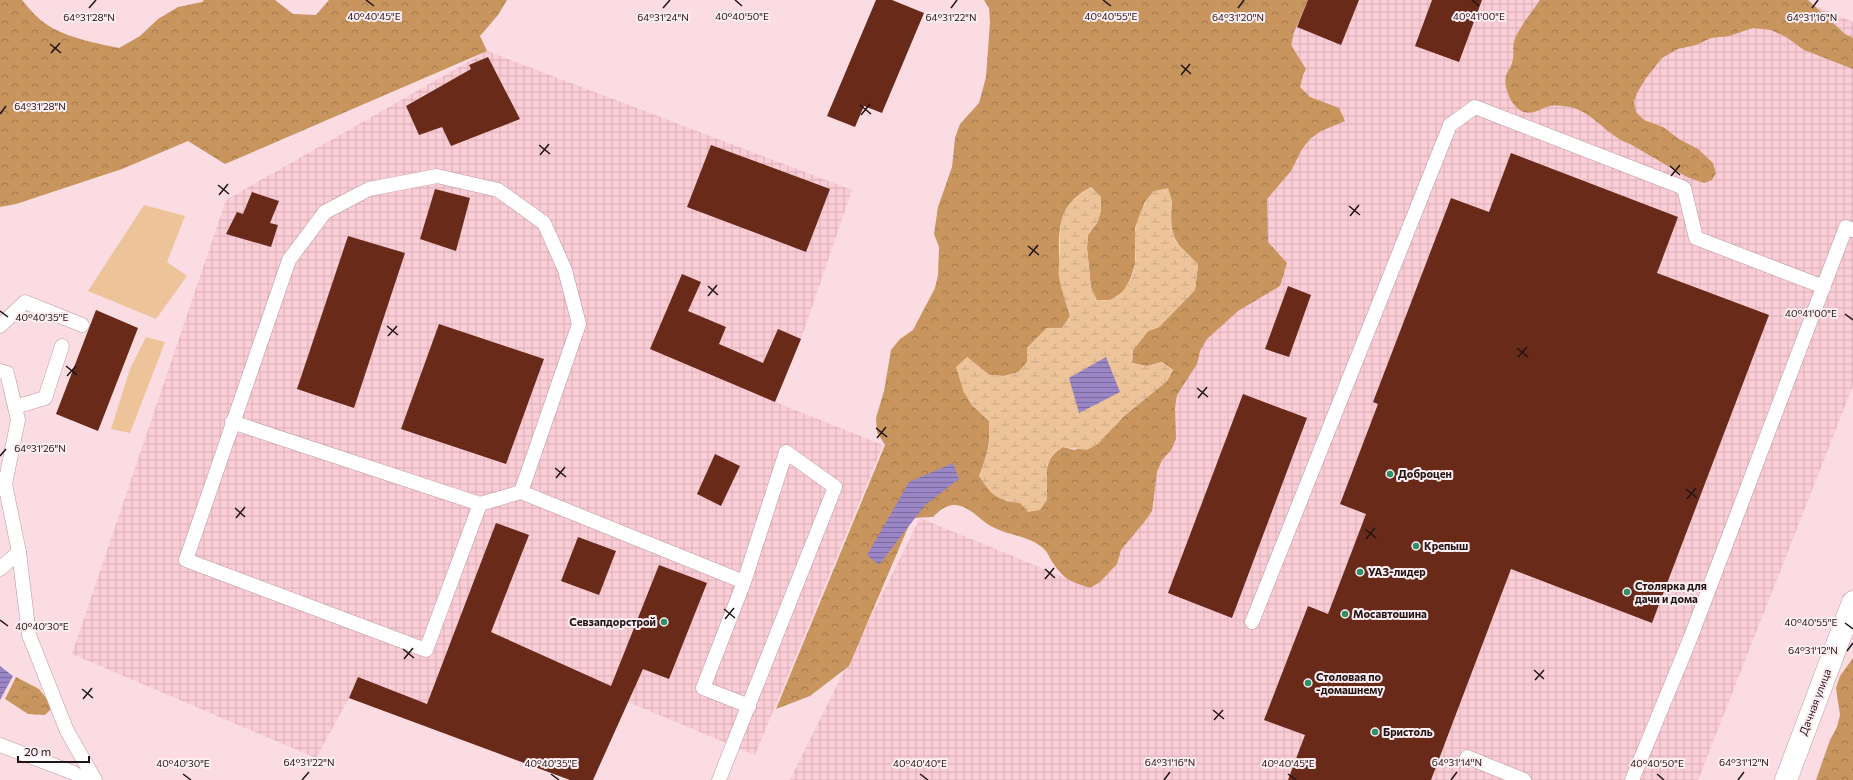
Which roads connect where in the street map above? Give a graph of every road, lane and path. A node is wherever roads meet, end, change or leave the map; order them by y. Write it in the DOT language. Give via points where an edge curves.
graph roads {
  1 [pos="1853,230"];
  2 [pos="1824,287"];
  3 [pos="82,325"];
  4 [pos="0,326"];
  5 [pos="62,346"];
  6 [pos="0,371"];
  7 [pos="15,407"];
  8 [pos="232,422"];
  9 [pos="522,492"];
  10 [pos="480,504"];
  11 [pos="19,552"];
  12 [pos="0,569"];
  13 [pos="744,582"];
  14 [pos="1853,602"];
  15 [pos="1252,622"];
  16 [pos="749,706"];
  17 [pos="0,745"];
  18 [pos="1467,758"];
  19 [pos="83,780"];
  20 [pos="95,780"];
  21 [pos="718,780"];
  22 [pos="1524,780"];
  23 [pos="1632,780"];
  24 [pos="1786,780"];
  1 -- 2 [label="lane" via="1846,227"];
  2 -- 15 [label="lane" via="1696,238 1684,188 1475,107 1450,125"];
  2 -- 23 [label="lane" via="1690,639"];
  3 -- 4 [label="lane" via="24,302"];
  5 -- 7 [label="lane" via="46,398"];
  6 -- 7 [label="lane" via="7,373"];
  7 -- 11 [label="lane" via="18,420 5,484"];
  8 -- 9 [label="lane" via="289,260 325,212 369,189 437,176 498,190 544,223 565,270 579,324"];
  8 -- 10 [label="lane"];
  8 -- 10 [label="lane" via="186,560 426,650"];
  9 -- 10 [label="lane"];
  9 -- 13 [label="lane"];
  11 -- 12 [label="lane"];
  11 -- 20 [label="lane" via="29,635 67,731"];
  13 -- 16 [label="lane" via="703,688"];
  13 -- 16 [label="lane" via="786,452 835,488"];
  14 -- 24 [label="street, Дачная улица"];
  16 -- 21 [label="lane"];
  17 -- 19 [label="lane" via="74,773"];
  18 -- 22 [label="lane"];
}
